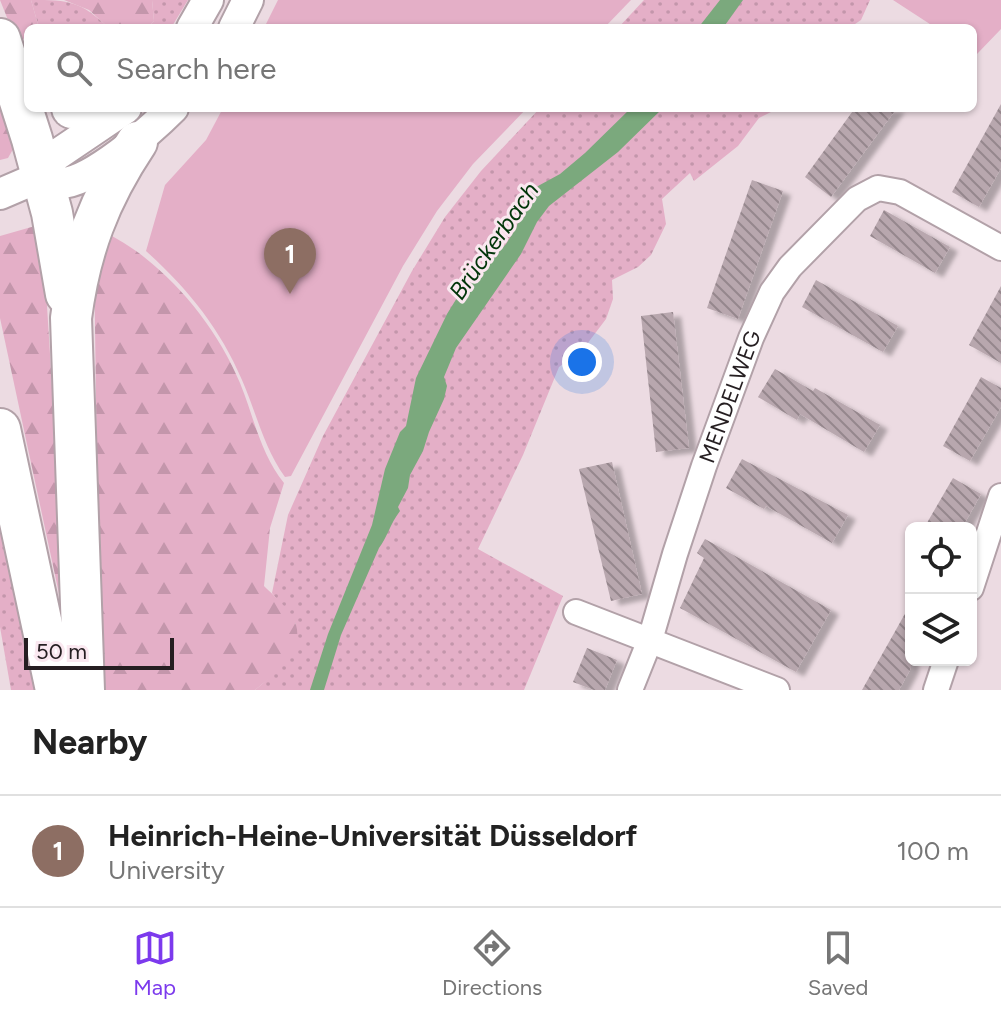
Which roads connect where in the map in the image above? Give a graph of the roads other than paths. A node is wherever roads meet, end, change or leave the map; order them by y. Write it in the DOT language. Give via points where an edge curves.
graph roads {
  1 [pos="208,0"];
  2 [pos="248,0"];
  3 [pos="194,24"];
  4 [pos="236,24"];
  5 [pos="1,41"];
  6 [pos="24,76"];
  7 [pos="163,112"];
  8 [pos="131,125"];
  9 [pos="17,187"];
  10 [pos="1001,248"];
  11 [pos="71,318"];
  12 [pos="0,429"];
  13 [pos="1001,496"];
  14 [pos="977,570"];
  15 [pos="576,612"];
  16 [pos="650,640"];
  17 [pos="944,666"];
  18 [pos="747,684"];
  19 [pos="56,690"];
  20 [pos="84,690"];
  21 [pos="630,690"];
  22 [pos="777,690"];
  23 [pos="936,690"];
  1 -- 3 [label="street"];
  2 -- 4 [label="street"];
  5 -- 6 [label="highway"];
  5 -- 9 [label="highway"];
  7 -- 8 [label="street"];
  8 -- 9 [label="street" via="76,179"];
  8 -- 11 [label="highway" via="89,233"];
  9 -- 11 [label="highway" via="52,213"];
  10 -- 16 [label="street, MENDELWEG" via="887,188 857,199 796,261 772,292 738,374"];
  11 -- 20 [label="highway"];
  12 -- 19 [label="highway"];
  13 -- 14 [label="street"];
  15 -- 16 [label="street"];
  16 -- 18 [label="street"];
  16 -- 21 [label="street, MENDELWEG"];
  17 -- 23 [label="street"];
  18 -- 22 [label="street"];
}
